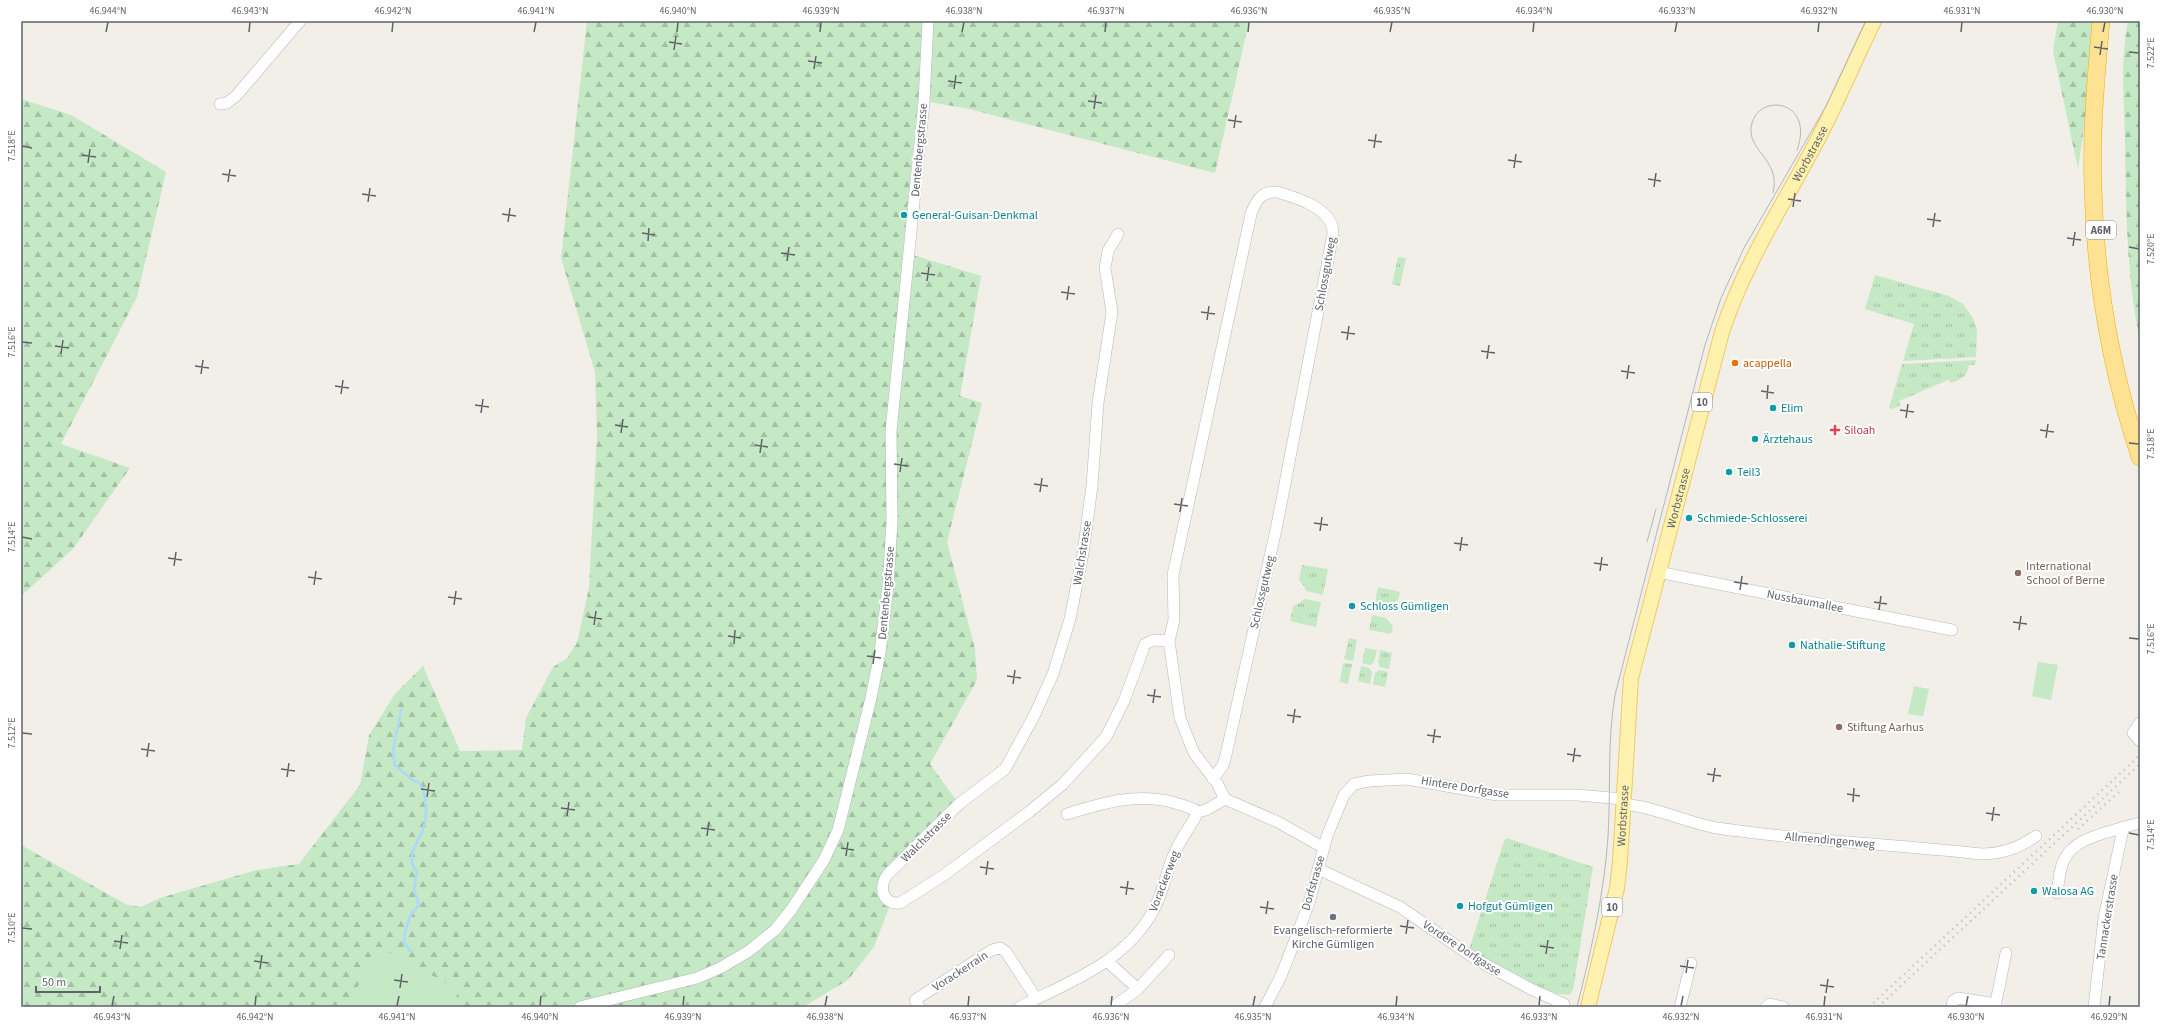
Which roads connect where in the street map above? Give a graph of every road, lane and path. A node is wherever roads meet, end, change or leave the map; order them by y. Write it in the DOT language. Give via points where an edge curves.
graph roads {
  1 [pos="300,21"];
  2 [pos="928,21"];
  3 [pos="1874,21"];
  4 [pos="2102,21"];
  5 [pos="2108,21"];
  6 [pos="220,104"];
  7 [pos="1118,234"];
  8 [pos="2140,435"];
  9 [pos="2140,457"];
  10 [pos="1658,572"];
  11 [pos="1952,630"];
  12 [pos="1169,641"];
  13 [pos="2140,723"];
  14 [pos="2140,741"];
  15 [pos="1213,779"];
  16 [pos="1354,784"];
  17 [pos="1225,799"];
  18 [pos="1623,802"];
  19 [pos="1198,812"];
  20 [pos="1067,814"];
  21 [pos="2140,823"];
  22 [pos="2124,827"];
  23 [pos="2036,836"];
  24 [pos="1324,848"];
  25 [pos="1318,869"];
  26 [pos="2057,893"];
  27 [pos="2006,953"];
  28 [pos="1169,955"];
  29 [pos="1108,962"];
  30 [pos="1691,963"];
  31 [pos="1138,989"];
  32 [pos="1036,998"];
  33 [pos="1564,1004"];
  34 [pos="1995,1006"];
  35 [pos="580,1007"];
  36 [pos="919,1007"];
  37 [pos="1020,1007"];
  38 [pos="1114,1007"];
  39 [pos="1265,1007"];
  40 [pos="1588,1007"];
  41 [pos="1680,1007"];
  42 [pos="1766,1007"];
  43 [pos="1783,1007"];
  44 [pos="1952,1007"];
  45 [pos="2094,1007"];
  1 -- 6 [label="street" via="236,96"];
  2 -- 35 [label="street, Dentenbergstrasse" via="924,102 891,431 892,521 888,586 880,653 871,698 838,830 824,860 791,910 775,930 749,951 697,978"];
  3 -- 10 [label="main road, Worbstrasse / 10" via="1818,139 1762,238 1731,304 1709,377"];
  4 -- 9 [label="highway, A6M" via="2093,142 2096,241 2101,290 2112,350"];
  5 -- 8 [label="highway, A6M" via="2099,142 2102,235 2116,337"];
  7 -- 12 [label="street, Walchstrasse" via="1108,251 1105,268 1112,312 1098,403 1092,486 1083,552 1070,619 1053,674 1005,769 959,804 888,874 882,884 882,893 886,899 900,903 944,875 1063,784 1106,737 1124,700 1145,644 1154,640"];
  10 -- 11 [label="street, Nussbaumallee"];
  10 -- 18 [label="main road, Worbstrasse / 10" via="1631,678"];
  12 -- 15 [label="street" via="1177,706 1183,728 1198,759"];
  12 -- 15 [label="street, Schlossgutweg" via="1174,620 1173,575 1176,558 1251,214 1262,195 1278,192 1325,213 1332,222 1333,234 1277,525 1226,755 1223,765"];
  13 -- 14 [label="street" via="2134,733"];
  15 -- 17 [label="street"];
  16 -- 18 [label="street, Hintere Dorfgasse" via="1407,779 1498,795 1577,794"];
  16 -- 24 [label="street, Dorfstrasse" via="1340,805"];
  17 -- 19 [label="street"];
  17 -- 24 [label="street" via="1278,822"];
  18 -- 23 [label="street, Allmendingenweg" via="1718,828 1981,854 2014,849"];
  18 -- 40 [label="main road, Worbstrasse / 10" via="1617,888"];
  19 -- 20 [label="street" via="1160,799 1137,798 1119,800"];
  19 -- 29 [label="street, Vorackerweg" via="1175,852 1162,892 1149,918"];
  21 -- 22 [label="street"];
  22 -- 26 [label="street" via="2076,845 2063,862"];
  22 -- 45 [label="street, Tannackerstrasse" via="2104,918"];
  24 -- 25 [label="street, Dorfstrasse"];
  25 -- 33 [label="street, Vordere Dorfgasse" via="1400,907 1477,960"];
  25 -- 39 [label="street, Dorfstrasse" via="1297,935 1281,976"];
  27 -- 34 [label="street"];
  28 -- 31 [label="street"];
  29 -- 31 [label="street"];
  29 -- 32 [label="street, Vorackerweg" via="1061,988"];
  30 -- 41 [label="street"];
  31 -- 38 [label="street"];
  32 -- 36 [label="street, Vorackerrain" via="1006,952 1000,948 992,950 915,1000"];
  32 -- 37 [label="street, Vorackerweg"];
  34 -- 44 [label="street" via="1958,998 1953,1001"];
  42 -- 43 [label="street" via="1770,1004"];
}
